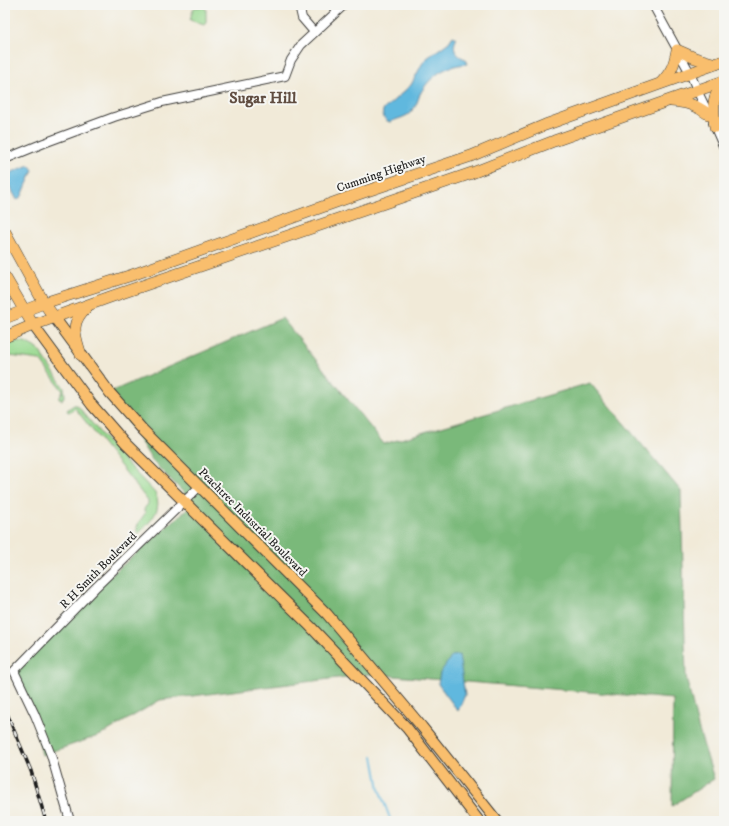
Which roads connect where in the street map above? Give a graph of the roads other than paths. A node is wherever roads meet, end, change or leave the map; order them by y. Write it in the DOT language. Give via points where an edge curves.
graph roads {
  1 [pos="298,5"];
  2 [pos="344,5"];
  3 [pos="653,5"];
  4 [pos="314,32"];
  5 [pos="677,50"];
  6 [pos="720,62"];
  7 [pos="690,73"];
  8 [pos="724,82"];
  9 [pos="660,84"];
  10 [pos="697,90"];
  11 [pos="666,101"];
  12 [pos="708,114"];
  13 [pos="715,127"];
  14 [pos="724,148"];
  15 [pos="5,159"];
  16 [pos="5,232"];
  17 [pos="5,277"];
  18 [pos="44,303"];
  19 [pos="89,305"];
  20 [pos="24,310"];
  21 [pos="54,317"];
  22 [pos="5,318"];
  23 [pos="33,325"];
  24 [pos="5,337"];
  25 [pos="81,355"];
  26 [pos="199,487"];
  27 [pos="183,501"];
  28 [pos="70,821"];
  29 [pos="479,821"];
  30 [pos="497,821"];
  1 -- 4 [label="street" via="302,18"];
  2 -- 4 [label="street"];
  3 -- 5 [label="street"];
  4 -- 15 [label="street" via="296,51 285,76 162,102 44,142"];
  5 -- 6 [label="highway" via="695,58"];
  5 -- 7 [label="street"];
  5 -- 9 [label="highway" via="674,65"];
  6 -- 7 [label="highway, Cumming Highway"];
  7 -- 9 [label="highway, Cumming Highway"];
  7 -- 10 [label="street"];
  8 -- 10 [label="highway"];
  8 -- 13 [label="highway" via="714,99"];
  9 -- 18 [label="highway, Cumming Highway" via="545,125 471,156"];
  10 -- 11 [label="highway"];
  10 -- 12 [label="street"];
  11 -- 12 [label="highway" via="695,105"];
  11 -- 19 [label="highway" via="472,173"];
  12 -- 13 [label="street"];
  13 -- 14 [label="street"];
  16 -- 18 [label="highway, Peachtree Industrial Boulevard"];
  17 -- 20 [label="highway"];
  18 -- 20 [label="highway, Cumming Highway"];
  18 -- 21 [label="highway, Peachtree Industrial Boulevard"];
  19 -- 21 [label="highway"];
  19 -- 25 [label="highway" via="79,313 74,332"];
  20 -- 22 [label="highway, Cumming Highway"];
  20 -- 23 [label="highway"];
  21 -- 23 [label="highway"];
  21 -- 25 [label="main road, Peachtree Industrial Boulevard"];
  23 -- 24 [label="highway"];
  23 -- 27 [label="main road" via="92,405 126,444"];
  25 -- 26 [label="main road, Peachtree Industrial Boulevard" via="138,425"];
  26 -- 27 [label="street, R H Smith Boulevard"];
  26 -- 30 [label="main road, Peachtree Industrial Boulevard" via="327,614"];
  27 -- 28 [label="street, R H Smith Boulevard" via="14,671 51,755"];
  27 -- 29 [label="main road" via="310,626 407,728"];
}
